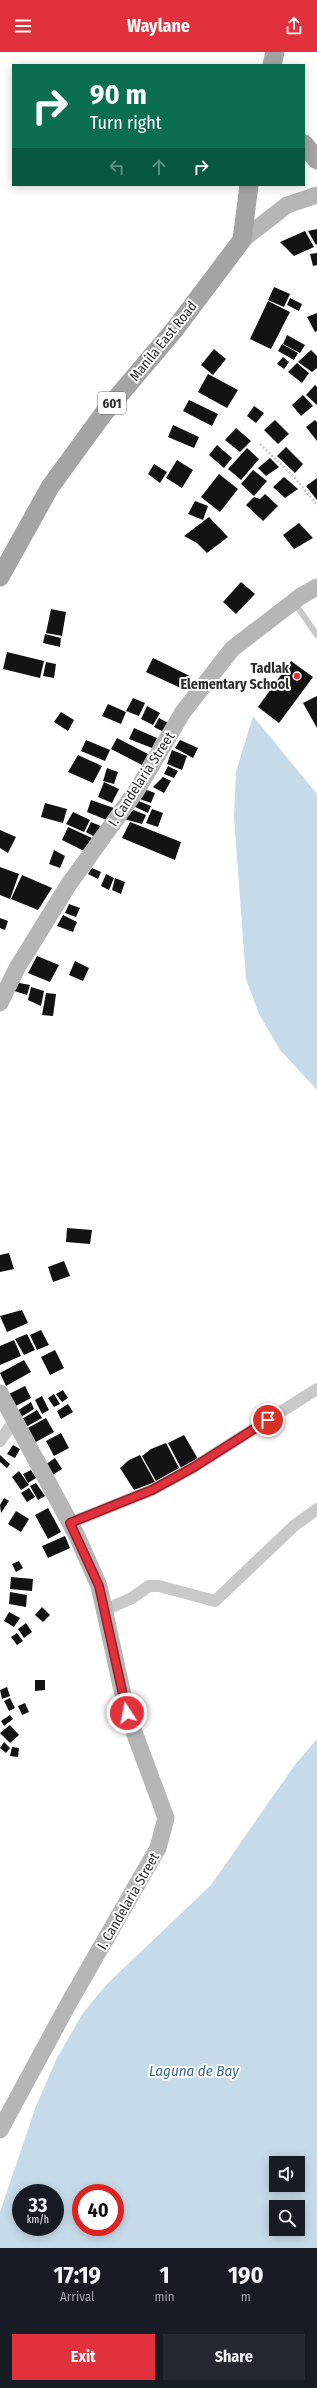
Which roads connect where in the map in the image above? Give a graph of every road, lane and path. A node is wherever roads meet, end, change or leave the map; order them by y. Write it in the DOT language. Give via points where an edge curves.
graph roads {
  1 [pos="274,52"];
  2 [pos="272,64"];
  3 [pos="305,145"];
  4 [pos="317,160"];
  5 [pos="249,186"];
  6 [pos="317,195"];
  7 [pos="242,240"];
  8 [pos="260,444"];
  9 [pos="317,505"];
  10 [pos="0,577"];
  11 [pos="317,587"];
  12 [pos="294,602"];
  13 [pos="317,635"];
  14 [pos="0,1003"];
  15 [pos="317,1389"];
  16 [pos="0,1393"];
  17 [pos="14,1421"];
  18 [pos="0,1441"];
  19 [pos="317,1509"];
  20 [pos="70,1523"];
  21 [pos="105,1610"];
  22 [pos="0,2130"];
  1 -- 2 [label="main road"];
  3 -- 4 [label="main road"];
  5 -- 7 [label="main road"];
  6 -- 7 [label="street, Manila East Road / 601" via="287,205"];
  7 -- 10 [label="main road, Manila East Road / 601" via="175,329 104,413 50,487"];
  8 -- 9 [label="path" via="296,478"];
  11 -- 12 [label="street, I. Candelaria Street"];
  12 -- 13 [label="lane"];
  12 -- 14 [label="street, I. Candelaria Street" via="232,649 183,712 137,790 68,884 17,968"];
  15 -- 20 [label="street" via="194,1467 152,1490"];
  16 -- 17 [label="street, I. Candelaria Street"];
  17 -- 18 [label="street"];
  17 -- 20 [label="street, I. Candelaria Street"];
  19 -- 21 [label="street" via="295,1526 215,1601 159,1586 149,1586 132,1598"];
  20 -- 21 [label="street, I. Candelaria Street" via="99,1586"];
  21 -- 22 [label="street, I. Candelaria Street" via="127,1713 166,1818 158,1848"];
}
